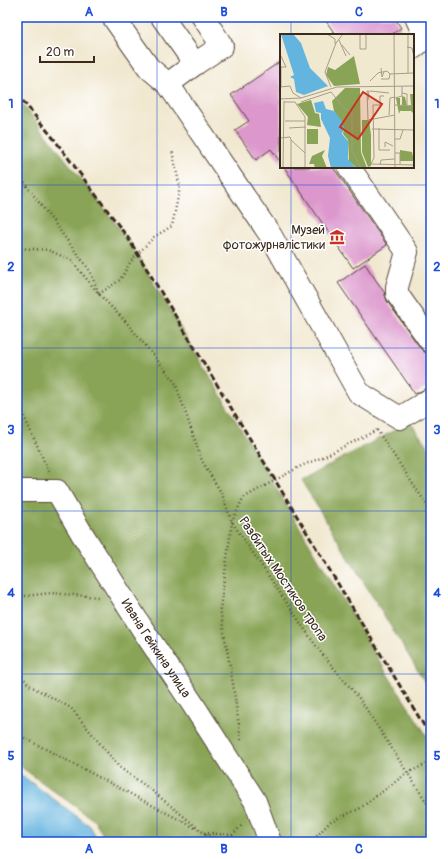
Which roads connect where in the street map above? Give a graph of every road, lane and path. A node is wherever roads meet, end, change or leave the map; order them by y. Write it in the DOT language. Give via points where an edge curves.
graph roads {
  1 [pos="113,17"];
  2 [pos="162,17"];
  3 [pos="203,17"];
  4 [pos="416,17"];
  5 [pos="414,47"];
  6 [pos="195,64"];
  7 [pos="168,84"];
  8 [pos="172,151"];
  9 [pos="350,168"];
  10 [pos="17,173"];
  11 [pos="17,248"];
  12 [pos="99,294"];
  13 [pos="431,342"];
  14 [pos="17,381"];
  15 [pos="431,399"];
  16 [pos="400,418"];
  17 [pos="377,430"];
  18 [pos="17,491"];
  19 [pos="57,491"];
  20 [pos="431,511"];
  21 [pos="232,522"];
  22 [pos="17,597"];
  23 [pos="124,601"];
  24 [pos="17,670"];
  25 [pos="17,734"];
  26 [pos="241,743"];
  27 [pos="431,762"];
  28 [pos="407,773"];
  29 [pos="255,801"];
  30 [pos="431,809"];
  31 [pos="204,833"];
  32 [pos="212,842"];
  33 [pos="221,842"];
  34 [pos="270,842"];
  35 [pos="311,842"];
  1 -- 7 [label="lane" via="149,68"];
  2 -- 6 [label="lane"];
  3 -- 6 [label="lane" via="222,46"];
  4 -- 5 [label="lane" via="423,32 419,44"];
  6 -- 7 [label="lane"];
  7 -- 16 [label="lane" via="271,236 360,394"];
  8 -- 12 [label="path" via="180,187 172,226 154,237 131,260 120,280"];
  9 -- 13 [label="lane" via="406,252 397,294"];
  10 -- 12 [label="path, Разбитых Мостиков тропа" via="90,271"];
  11 -- 12 [label="path" via="48,250 71,260"];
  12 -- 21 [label="path, Разбитых Мостиков тропа" via="127,323 175,382 202,461 222,494"];
  14 -- 19 [label="path" via="22,412"];
  15 -- 16 [label="lane"];
  16 -- 17 [label="path"];
  17 -- 20 [label="path"];
  17 -- 21 [label="path" via="301,466 243,498"];
  18 -- 19 [label="lane"];
  19 -- 23 [label="lane, Ивана Гейкина улица"];
  21 -- 26 [label="path" via="220,609"];
  21 -- 28 [label="path, Разбитых Мостиков тропа" via="318,649 358,698"];
  22 -- 23 [label="path" via="51,593"];
  23 -- 29 [label="lane, Ивана Гейкина улица"];
  24 -- 31 [label="path" via="29,685 71,708 119,767"];
  25 -- 31 [label="path"];
  27 -- 28 [label="path"];
  28 -- 30 [label="path, Разбитых Мостиков тропа"];
  28 -- 35 [label="path" via="359,809 331,822"];
  29 -- 31 [label="path" via="244,823 232,835"];
  29 -- 34 [label="lane, Ивана Гейкина улица"];
  31 -- 32 [label="path"];
  31 -- 33 [label="path"];
}
